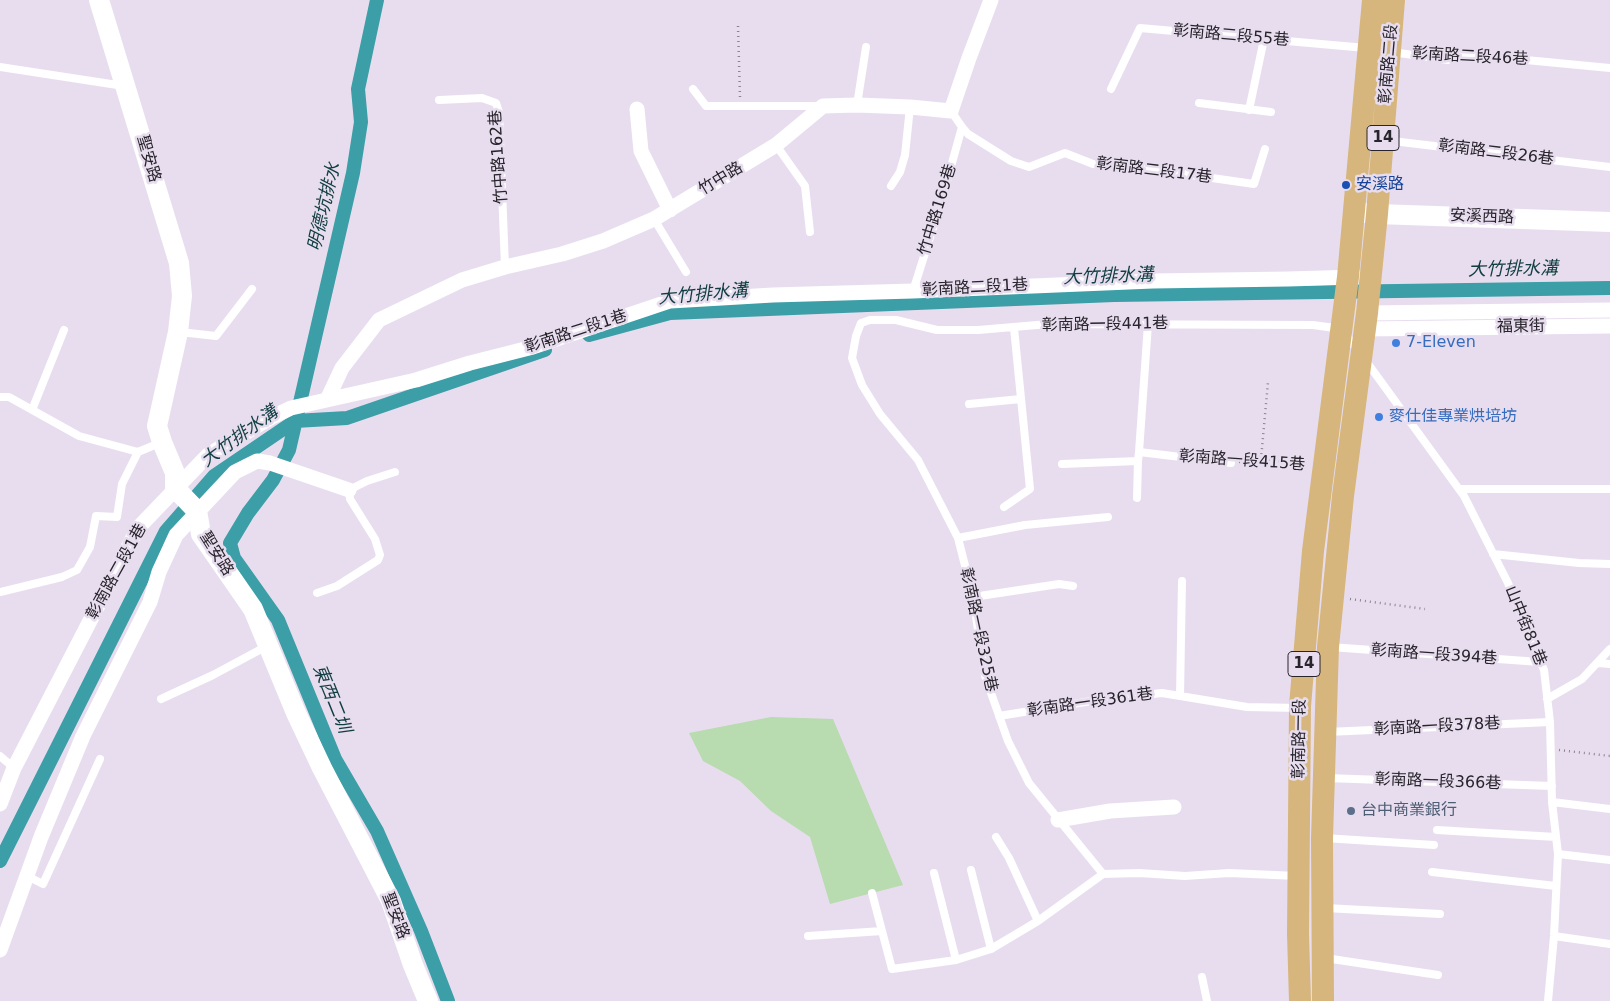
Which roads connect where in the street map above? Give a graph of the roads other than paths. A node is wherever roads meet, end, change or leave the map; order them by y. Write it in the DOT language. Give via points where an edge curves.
graph roads {
  1 [pos="100,0"];
  2 [pos="991,0"];
  3 [pos="1373,0"];
  4 [pos="1394,0"];
  5 [pos="1264,39"];
  6 [pos="866,47"];
  7 [pos="1379,50"];
  8 [pos="0,66"];
  9 [pos="1610,68"];
  10 [pos="127,86"];
  11 [pos="693,89"];
  12 [pos="1111,90"];
  13 [pos="439,100"];
  14 [pos="1199,103"];
  15 [pos="857,105"];
  16 [pos="823,106"];
  17 [pos="910,107"];
  18 [pos="636,109"];
  19 [pos="1249,110"];
  20 [pos="951,112"];
  21 [pos="1271,112"];
  22 [pos="962,127"];
  23 [pos="1383,140"];
  24 [pos="776,145"];
  25 [pos="1265,149"];
  26 [pos="1610,167"];
  27 [pos="891,186"];
  28 [pos="670,210"];
  29 [pos="1354,212"];
  30 [pos="1377,214"];
  31 [pos="654,219"];
  32 [pos="1610,222"];
  33 [pos="810,232"];
  34 [pos="505,267"];
  35 [pos="686,272"];
  36 [pos="1348,277"];
  37 [pos="1371,277"];
  38 [pos="252,289"];
  39 [pos="913,292"];
  40 [pos="1578,310"];
  41 [pos="1610,310"];
  42 [pos="1489,311"];
  43 [pos="1439,312"];
  44 [pos="1343,318"];
  45 [pos="870,320"];
  46 [pos="1366,321"];
  47 [pos="1148,324"];
  48 [pos="1610,326"];
  49 [pos="1578,327"];
  50 [pos="1014,328"];
  51 [pos="1439,328"];
  52 [pos="1490,328"];
  53 [pos="64,330"];
  54 [pos="178,332"];
  55 [pos="1362,356"];
  56 [pos="0,396"];
  57 [pos="1021,399"];
  58 [pos="327,400"];
  59 [pos="970,404"];
  60 [pos="32,410"];
  61 [pos="162,442"];
  62 [pos="138,452"];
  63 [pos="1139,452"];
  64 [pos="1138,461"];
  65 [pos="1231,463"];
  66 [pos="1062,464"];
  67 [pos="395,472"];
  68 [pos="175,488"];
  69 [pos="1459,489"];
  70 [pos="1610,489"];
  71 [pos="349,490"];
  72 [pos="1137,498"];
  73 [pos="1004,507"];
  74 [pos="197,512"];
  75 [pos="1108,517"];
  76 [pos="958,538"];
  77 [pos="1493,554"];
  78 [pos="1610,564"];
  79 [pos="1182,581"];
  80 [pos="1073,586"];
  81 [pos="0,592"];
  82 [pos="317,593"];
  83 [pos="973,597"];
  84 [pos="269,645"];
  85 [pos="1328,647"];
  86 [pos="1610,649"];
  87 [pos="1540,662"];
  88 [pos="1598,663"];
  89 [pos="1610,664"];
  90 [pos="1180,696"];
  91 [pos="161,699"];
  92 [pos="1547,699"];
  93 [pos="1300,708"];
  94 [pos="999,716"];
  95 [pos="1550,722"];
  96 [pos="1324,732"];
  97 [pos="0,756"];
  98 [pos="100,759"];
  99 [pos="14,768"];
  100 [pos="1324,778"];
  101 [pos="1552,786"];
  102 [pos="1552,802"];
  103 [pos="0,804"];
  104 [pos="1174,807"];
  105 [pos="1610,809"];
  106 [pos="1058,820"];
  107 [pos="1437,830"];
  108 [pos="996,837"];
  109 [pos="1556,837"];
  110 [pos="1322,838"];
  111 [pos="1434,845"];
  112 [pos="1558,854"];
  113 [pos="1610,860"];
  114 [pos="971,870"];
  115 [pos="1432,872"];
  116 [pos="934,873"];
  117 [pos="1103,874"];
  118 [pos="27,876"];
  119 [pos="1311,876"];
  120 [pos="1556,886"];
  121 [pos="872,893"];
  122 [pos="1324,908"];
  123 [pos="1440,914"];
  124 [pos="1038,921"];
  125 [pos="882,931"];
  126 [pos="808,936"];
  127 [pos="1554,936"];
  128 [pos="1610,944"];
  129 [pos="991,948"];
  130 [pos="0,950"];
  131 [pos="1323,958"];
  132 [pos="956,960"];
  133 [pos="1438,976"];
  134 [pos="1202,977"];
  135 [pos="428,1001"];
  136 [pos="1207,1001"];
  137 [pos="1300,1001"];
  138 [pos="1323,1001"];
  139 [pos="1548,1001"];
  1 -- 10 [label="street, 聖安路"];
  2 -- 20 [label="street"];
  3 -- 7 [label="main road, 彰南路二段 / 14"];
  4 -- 7 [label="main road, 彰南路二段 / 14"];
  5 -- 7 [label="lane, 彰南路二段55巷"];
  5 -- 12 [label="lane, 彰南路二段55巷" via="1140,28"];
  5 -- 19 [label="lane"];
  6 -- 15 [label="lane"];
  7 -- 9 [label="lane, 彰南路二段46巷" via="1448,60 1463,54"];
  7 -- 23 [label="main road, 彰南路二段 / 14"];
  7 -- 29 [label="main road, 彰南路二段 / 14"];
  8 -- 10 [label="lane"];
  10 -- 54 [label="street, 聖安路" via="179,263 182,296"];
  11 -- 16 [label="lane" via="706,106"];
  13 -- 34 [label="lane, 竹中路162巷" via="482,98 496,102"];
  14 -- 19 [label="lane"];
  15 -- 16 [label="street"];
  15 -- 17 [label="street"];
  16 -- 24 [label="street, 竹中路"];
  17 -- 20 [label="street"];
  17 -- 27 [label="lane" via="906,155"];
  18 -- 28 [label="street" via="641,151"];
  19 -- 21 [label="lane"];
  20 -- 22 [label="lane, 彰南路二段17巷"];
  22 -- 25 [label="lane, 彰南路二段17巷" via="1011,161 1029,167 1065,153 1093,164 1254,184"];
  22 -- 39 [label="lane, 竹中路169巷"];
  23 -- 26 [label="lane, 彰南路二段26巷"];
  23 -- 30 [label="main road, 彰南路二段 / 14"];
  24 -- 28 [label="street, 竹中路"];
  24 -- 33 [label="lane" via="805,186"];
  28 -- 31 [label="street, 竹中路"];
  29 -- 30 [label="street, 安溪西路"];
  29 -- 36 [label="main road, 彰南路二段 / 14"];
  30 -- 32 [label="street, 安溪西路"];
  30 -- 37 [label="main road, 彰南路二段 / 14"];
  31 -- 34 [label="street, 竹中路" via="594,244"];
  31 -- 35 [label="lane"];
  34 -- 58 [label="street, 竹中路" via="462,280 379,320 342,368"];
  36 -- 37 [label="street, 彰南路二段1巷"];
  36 -- 39 [label="street, 彰南路二段1巷" via="1153,281"];
  36 -- 44 [label="main road, 14"];
  37 -- 46 [label="main road, 14"];
  38 -- 54 [label="lane" via="216,336"];
  39 -- 58 [label="street, 彰南路二段1巷" via="670,300 533,347 416,380"];
  40 -- 41 [label="street, 福東街"];
  40 -- 42 [label="street, 福東街"];
  40 -- 49 [label="street"];
  42 -- 43 [label="street, 福東街"];
  42 -- 52 [label="street"];
  43 -- 46 [label="street, 福東街"];
  43 -- 51 [label="street"];
  44 -- 46 [label="main road"];
  44 -- 47 [label="lane, 彰南路一段441巷" via="1313,325"];
  44 -- 55 [label="lane, 山中街81巷"];
  44 -- 93 [label="main road, 彰南路一段 / 14" via="1313,551"];
  45 -- 50 [label="lane, 彰南路一段441巷" via="896,320 937,330"];
  45 -- 76 [label="lane, 彰南路一段325巷" via="861,323 852,358 862,384 880,414 918,460"];
  46 -- 51 [label="street, 福東街"];
  46 -- 55 [label="main road, 彰南路一段 / 14"];
  47 -- 50 [label="lane, 彰南路一段441巷" via="1049,324"];
  47 -- 63 [label="lane"];
  48 -- 49 [label="street, 福東街"];
  49 -- 52 [label="street, 福東街"];
  50 -- 57 [label="lane"];
  51 -- 52 [label="street, 福東街"];
  53 -- 60 [label="lane"];
  54 -- 61 [label="street, 聖安路" via="157,426"];
  55 -- 69 [label="lane, 山中街81巷"];
  55 -- 85 [label="main road, 彰南路一段 / 14" via="1343,496"];
  56 -- 60 [label="lane" via="9,397"];
  57 -- 59 [label="lane"];
  57 -- 73 [label="lane" via="1030,489"];
  58 -- 68 [label="street, 彰南路二段1巷" via="292,408 270,418 208,455"];
  60 -- 62 [label="lane" via="79,436"];
  61 -- 62 [label="lane"];
  61 -- 68 [label="street, 聖安路" via="175,473"];
  62 -- 81 [label="lane" via="122,484 117,517 96,516 90,547 77,570 62,577"];
  63 -- 64 [label="lane"];
  63 -- 65 [label="lane, 彰南路一段415巷"];
  64 -- 66 [label="lane"];
  64 -- 72 [label="lane"];
  67 -- 71 [label="lane"];
  68 -- 74 [label="street, 聖安路"];
  68 -- 99 [label="street, 彰南路二段1巷" via="138,528"];
  69 -- 70 [label="lane"];
  69 -- 77 [label="lane, 山中街81巷"];
  71 -- 74 [label="street" via="257,461 235,472"];
  71 -- 82 [label="lane" via="350,499 375,539 380,555 378,560 337,586"];
  74 -- 84 [label="street, 聖安路" via="201,534 253,609"];
  74 -- 118 [label="street" via="176,535 150,602 84,736"];
  75 -- 76 [label="lane" via="1025,525"];
  76 -- 83 [label="lane, 彰南路一段325巷"];
  77 -- 78 [label="lane"];
  77 -- 87 [label="lane, 山中街81巷"];
  79 -- 90 [label="lane"];
  80 -- 83 [label="lane" via="1059,584"];
  83 -- 94 [label="lane, 彰南路一段325巷" via="985,676"];
  84 -- 91 [label="lane"];
  84 -- 135 [label="street, 聖安路" via="322,768 391,901"];
  85 -- 87 [label="lane, 彰南路一段394巷"];
  85 -- 96 [label="main road, 彰南路一段 / 14"];
  86 -- 88 [label="lane"];
  87 -- 92 [label="lane, 山中街81巷"];
  88 -- 89 [label="lane"];
  88 -- 92 [label="lane" via="1582,679"];
  90 -- 93 [label="lane, 彰南路一段361巷" via="1247,707"];
  90 -- 94 [label="lane, 彰南路一段361巷" via="1162,693 1104,699"];
  92 -- 95 [label="lane, 山中街81巷"];
  93 -- 119 [label="main road, 彰南路一段 / 14"];
  94 -- 106 [label="lane, 彰南路一段325巷" via="1029,783"];
  95 -- 96 [label="lane, 彰南路一段378巷"];
  95 -- 101 [label="lane, 山中街81巷"];
  96 -- 100 [label="main road, 彰南路一段 / 14"];
  97 -- 99 [label="lane"];
  98 -- 118 [label="lane" via="43,884"];
  99 -- 103 [label="street, 彰南路二段1巷"];
  100 -- 101 [label="lane, 彰南路一段366巷"];
  100 -- 110 [label="main road, 彰南路一段 / 14"];
  101 -- 102 [label="lane, 山中街81巷"];
  102 -- 105 [label="lane"];
  102 -- 109 [label="lane, 山中街81巷"];
  104 -- 106 [label="street" via="1110,811"];
  106 -- 117 [label="lane, 彰南路一段325巷"];
  107 -- 109 [label="lane"];
  108 -- 124 [label="lane"];
  109 -- 112 [label="lane, 山中街81巷"];
  110 -- 111 [label="lane"];
  110 -- 119 [label="main road, 彰南路一段 / 14"];
  112 -- 113 [label="lane"];
  112 -- 120 [label="lane, 山中街81巷"];
  114 -- 129 [label="lane"];
  115 -- 120 [label="lane"];
  116 -- 132 [label="lane"];
  117 -- 119 [label="lane"];
  117 -- 124 [label="lane"];
  118 -- 130 [label="street"];
  119 -- 122 [label="main road, 彰南路一段 / 14"];
  119 -- 137 [label="main road, 彰南路一段 / 14"];
  120 -- 127 [label="lane, 山中街81巷"];
  121 -- 125 [label="lane"];
  122 -- 123 [label="lane"];
  122 -- 131 [label="main road, 彰南路一段 / 14"];
  124 -- 129 [label="lane"];
  125 -- 126 [label="lane"];
  125 -- 132 [label="lane" via="892,969"];
  127 -- 128 [label="lane"];
  127 -- 139 [label="lane, 山中街81巷"];
  129 -- 132 [label="lane"];
  131 -- 133 [label="lane"];
  131 -- 138 [label="main road, 彰南路一段 / 14"];
  134 -- 136 [label="lane"];
}
